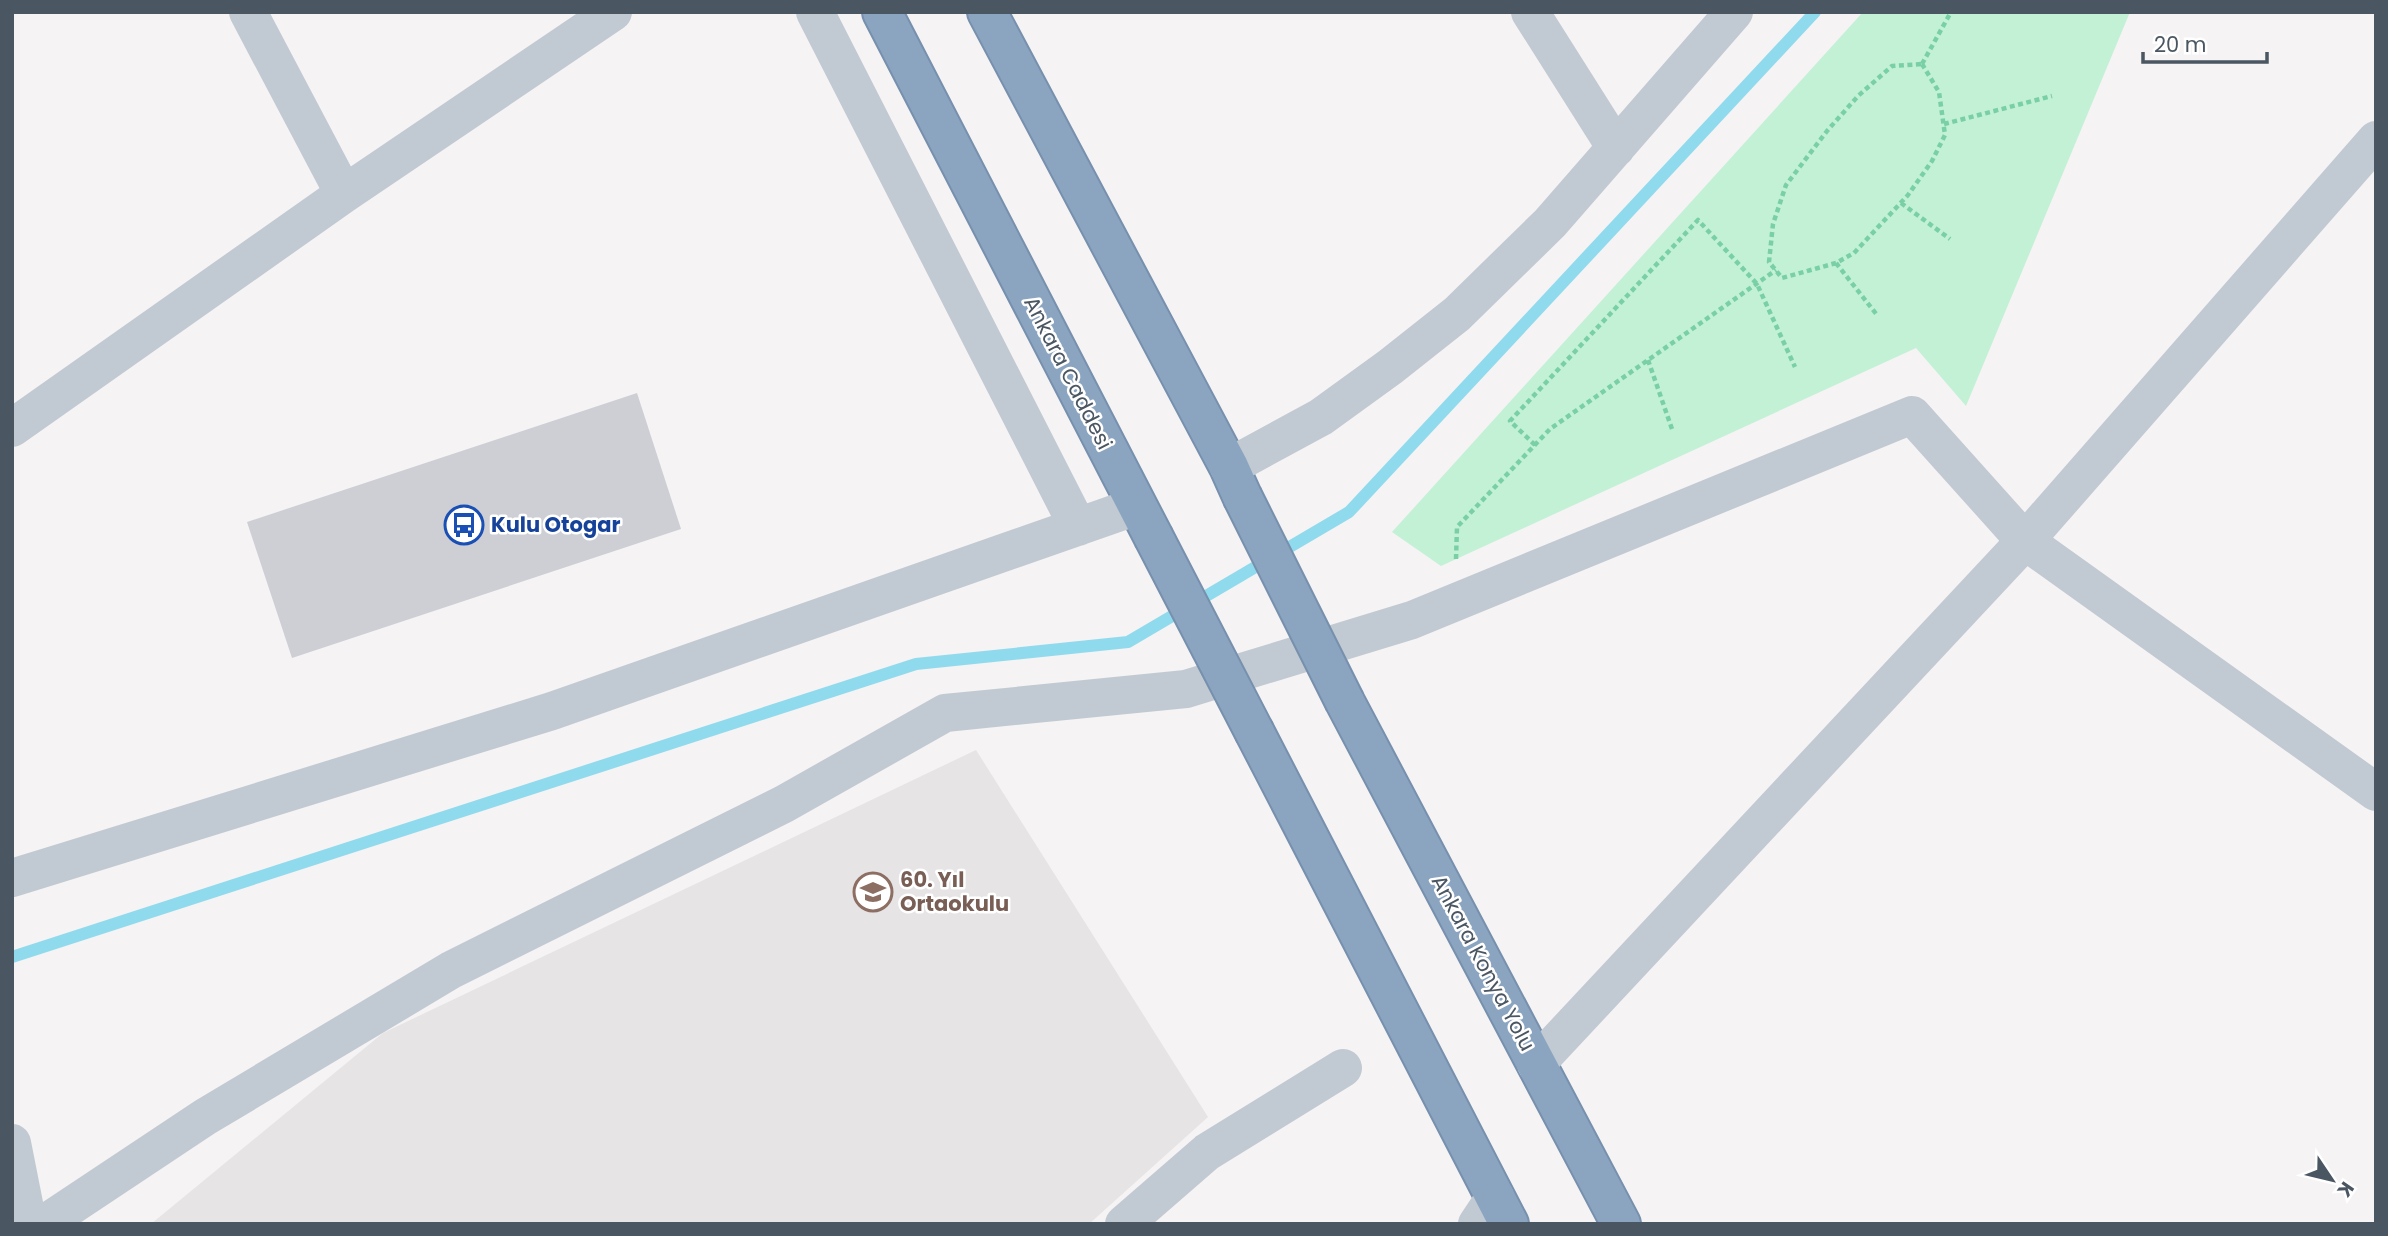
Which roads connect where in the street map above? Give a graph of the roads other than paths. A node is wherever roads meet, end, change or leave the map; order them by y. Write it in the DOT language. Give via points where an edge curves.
graph roads {
  1 [pos="248,12"];
  2 [pos="613,12"];
  3 [pos="815,12"];
  4 [pos="882,12"];
  5 [pos="987,12"];
  6 [pos="1530,12"];
  7 [pos="1734,12"];
  8 [pos="2376,140"];
  9 [pos="1616,148"];
  10 [pos="344,194"];
  11 [pos="12,428"];
  12 [pos="1235,481"];
  13 [pos="1145,521"];
  14 [pos="1078,527"];
  15 [pos="2025,541"];
  16 [pos="2376,792"];
  17 [pos="12,878"];
  18 [pos="1536,1064"];
  19 [pos="1343,1068"];
  20 [pos="12,1143"];
  21 [pos="1494,1215"];
  22 [pos="28,1224"];
  23 [pos="44,1224"];
  24 [pos="1124,1224"];
  25 [pos="1621,1224"];
  1 -- 10 [label="street"];
  2 -- 10 [label="street"];
  3 -- 14 [label="street"];
  4 -- 13 [label="highway, Ankara Caddesi"];
  5 -- 12 [label="highway"];
  6 -- 9 [label="street"];
  7 -- 9 [label="street"];
  8 -- 15 [label="street"];
  9 -- 12 [label="street" via="1550,223 1457,314"];
  10 -- 11 [label="street"];
  12 -- 18 [label="highway, Ankara Konya Yolu, bridge" via="1345,702"];
  13 -- 14 [label="street"];
  13 -- 21 [label="highway, Ankara Caddesi, bridge"];
  14 -- 17 [label="street" via="551,711"];
  15 -- 16 [label="street"];
  15 -- 18 [label="street"];
  15 -- 23 [label="street" via="1912,415 1412,620 1186,689 945,713 784,804 451,970 205,1117"];
  18 -- 25 [label="highway, Ankara Konya Yolu"];
  19 -- 24 [label="street" via="1208,1152"];
  20 -- 22 [label="street"];
}
